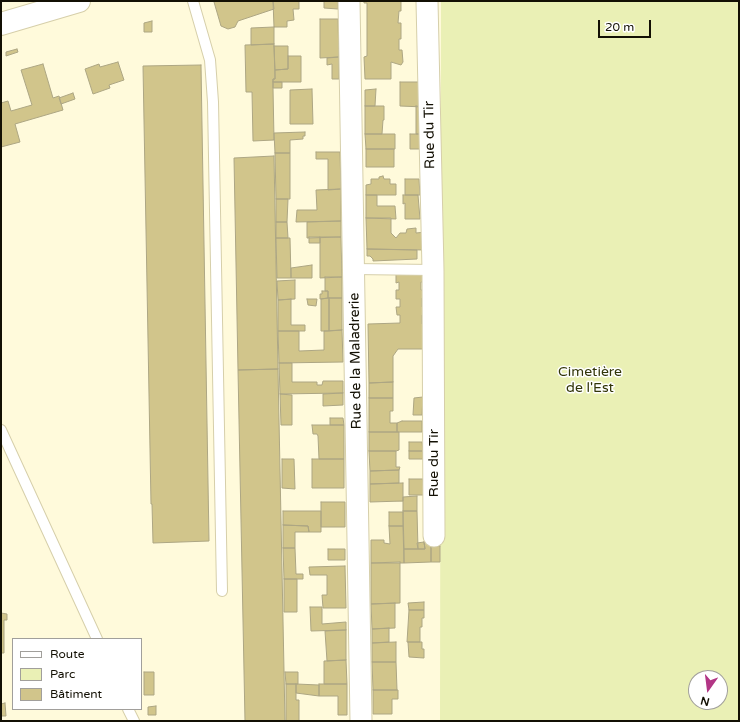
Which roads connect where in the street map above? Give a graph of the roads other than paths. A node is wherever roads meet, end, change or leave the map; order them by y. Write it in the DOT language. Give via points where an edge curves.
graph roads {
  1 [pos="79,1"];
  2 [pos="193,1"];
  3 [pos="349,1"];
  4 [pos="427,1"];
  5 [pos="1,24"];
  6 [pos="354,270"];
  7 [pos="433,270"];
  8 [pos="1,430"];
  9 [pos="434,536"];
  10 [pos="222,591"];
  11 [pos="97,638"];
  12 [pos="128,710"];
  13 [pos="134,721"];
  14 [pos="362,721"];
  1 -- 5 [label="main road" via="34,11"];
  2 -- 10 [label="lane" via="210,60 213,102"];
  3 -- 6 [label="street, Rue de la Maladrerie"];
  4 -- 7 [label="street, Rue du Tir"];
  6 -- 7 [label="lane"];
  6 -- 14 [label="street, Rue de la Maladrerie"];
  7 -- 9 [label="street, Rue du Tir"];
  8 -- 11 [label="lane"];
  12 -- 13 [label="lane"];
}
